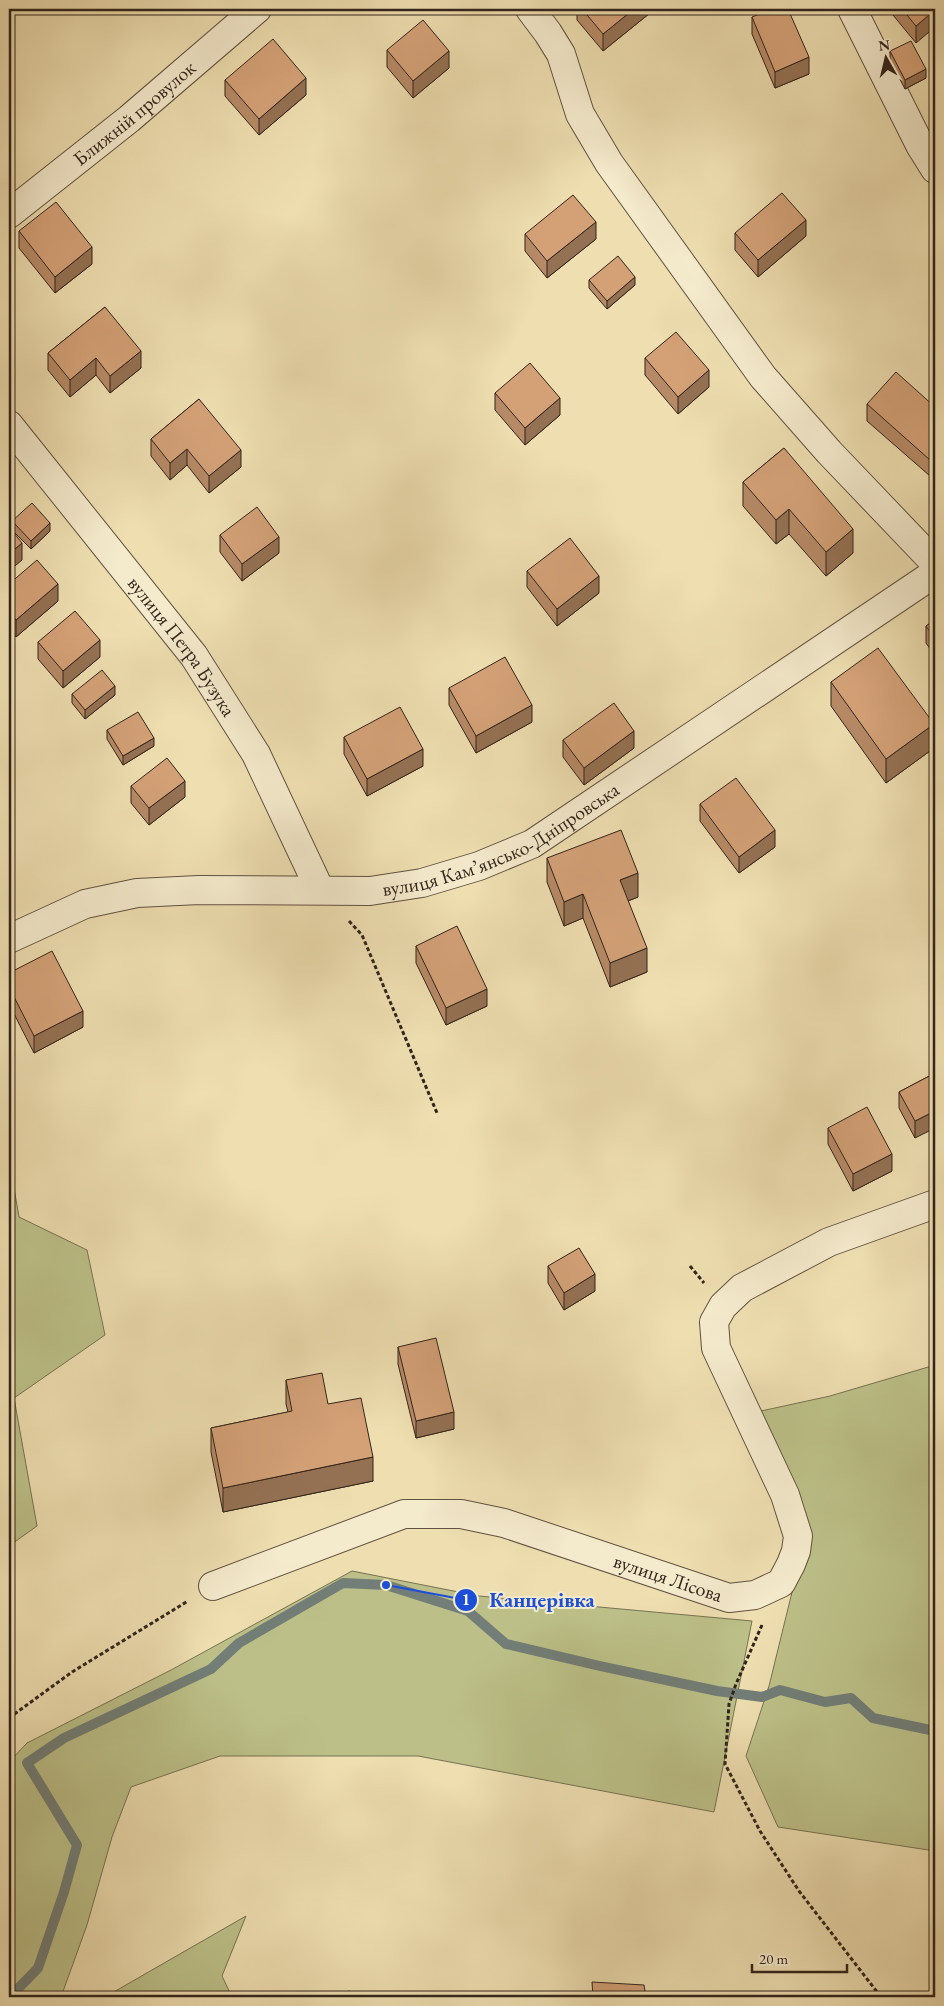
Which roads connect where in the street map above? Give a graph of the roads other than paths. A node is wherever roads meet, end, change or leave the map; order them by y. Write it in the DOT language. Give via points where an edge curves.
graph roads {
  1 [pos="257,9"];
  2 [pos="530,9"];
  3 [pos="852,9"];
  4 [pos="935,169"];
  5 [pos="9,214"];
  6 [pos="9,425"];
  7 [pos="935,563"];
  8 [pos="935,573"];
  9 [pos="320,890"];
  10 [pos="9,939"];
  11 [pos="935,1204"];
  12 [pos="213,1586"];
  1 -- 5 [label="street, Ближній провулок" via="129,119"];
  2 -- 7 [label="street" via="561,54 580,114 609,163 764,377 829,452"];
  3 -- 4 [label="street"];
  6 -- 9 [label="street, вулиця Петра Бузука" via="194,656 256,754"];
  8 -- 9 [label="street, вулиця Кам’янсько-Дніпровська" via="532,844 479,866 422,883 370,891"];
  9 -- 10 [label="street, вулиця Кам’янсько-Дніпровська" via="137,893 86,904"];
  11 -- 12 [label="street, вулиця Лісова" via="829,1242 742,1288 723,1306 714,1322 716,1348 785,1495 798,1536 793,1558 781,1583 755,1595 729,1598 504,1523 461,1514 404,1514"];
}
